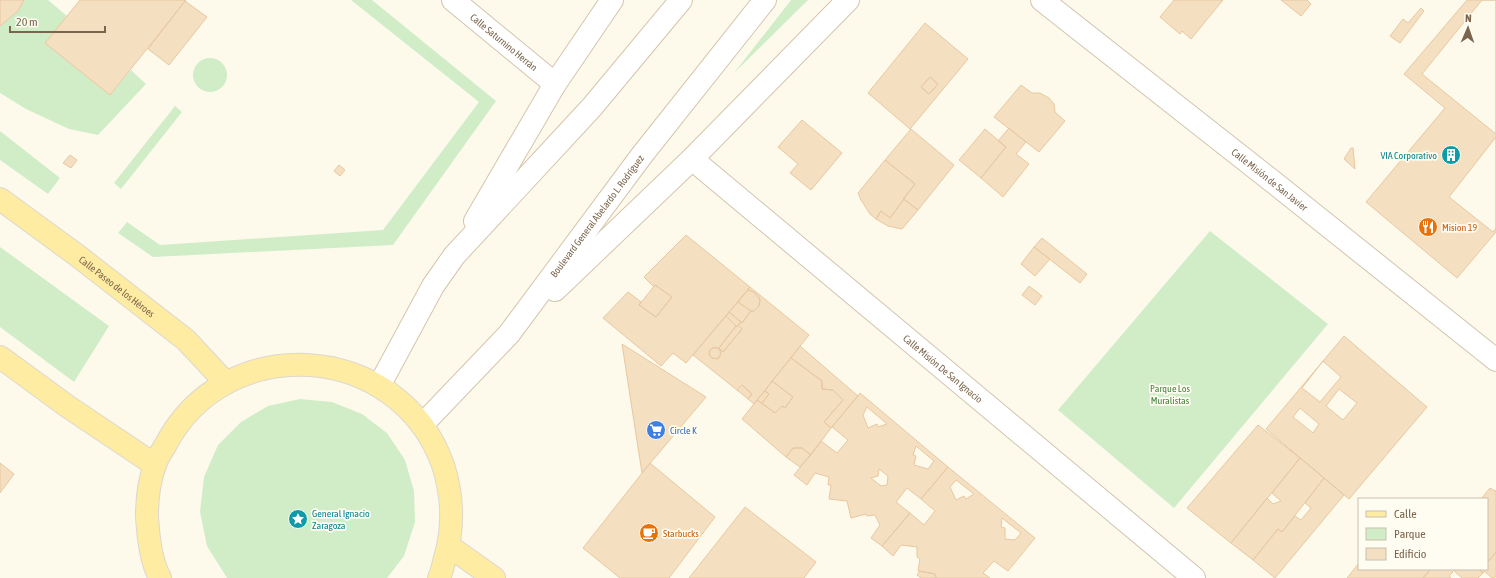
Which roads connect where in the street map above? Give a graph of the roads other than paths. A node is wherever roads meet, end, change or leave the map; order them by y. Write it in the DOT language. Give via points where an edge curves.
graph roads {
  1 [pos="454,0"];
  2 [pos="612,0"];
  3 [pos="681,0"];
  4 [pos="765,0"];
  5 [pos="848,0"];
  6 [pos="1042,0"];
  7 [pos="555,84"];
  8 [pos="692,159"];
  9 [pos="0,199"];
  10 [pos="454,256"];
  11 [pos="509,334"];
  12 [pos="0,356"];
  13 [pos="1496,360"];
  14 [pos="226,382"];
  15 [pos="379,386"];
  16 [pos="422,425"];
  17 [pos="155,465"];
  18 [pos="449,546"];
  19 [pos="160,578"];
  20 [pos="438,578"];
  21 [pos="494,578"];
  22 [pos="1194,578"];
  1 -- 7 [label="main road, Calle Saturnino Herrán"];
  2 -- 7 [label="main road"];
  3 -- 10 [label="main road" via="592,107"];
  4 -- 11 [label="main road, Boulevard General Abelardo L. Rodríguez" via="642,155"];
  5 -- 8 [label="main road"];
  6 -- 13 [label="main road, Calle Misión de San Javier"];
  7 -- 10 [label="main road"];
  8 -- 11 [label="main road"];
  8 -- 22 [label="main road, Calle Misión De San Ignacio"];
  9 -- 14 [label="main road, Calle Paseo de los Héroes" via="91,265 186,340"];
  10 -- 15 [label="main road" via="433,286"];
  11 -- 16 [label="main road, Boulevard General Abelardo L. Rodríguez"];
  12 -- 17 [label="main road" via="67,406"];
  14 -- 15 [label="main road" via="263,368 302,364 342,370"];
  14 -- 17 [label="main road" via="195,404 172,432"];
  15 -- 16 [label="main road" via="402,403"];
  16 -- 18 [label="main road" via="438,452 448,482 452,514"];
  17 -- 19 [label="main road" via="147,502 148,539"];
  18 -- 20 [label="main road"];
  18 -- 21 [label="main road"];
}
